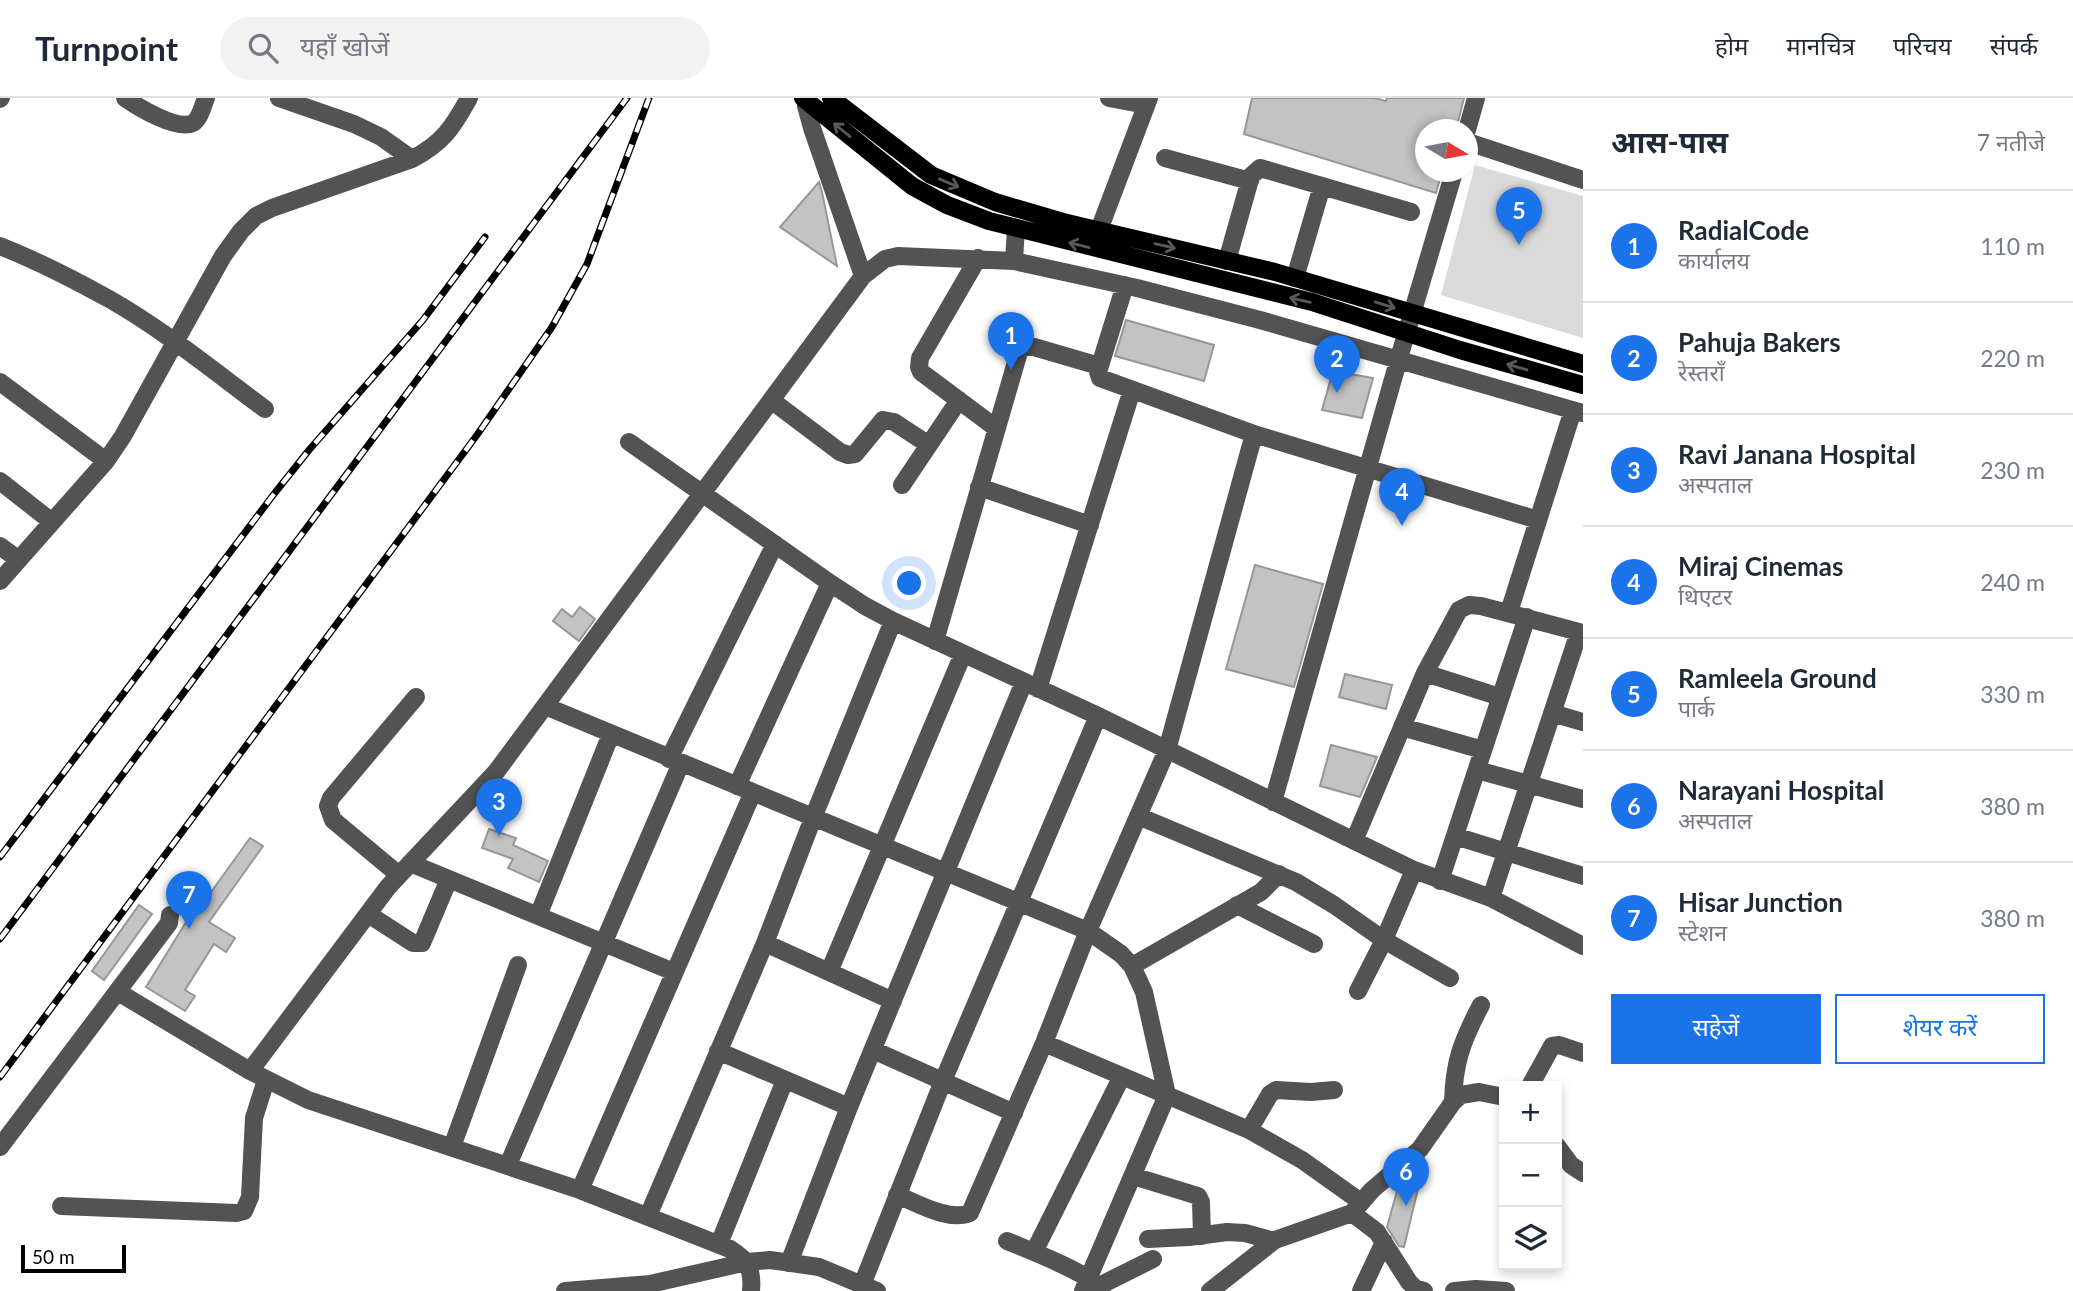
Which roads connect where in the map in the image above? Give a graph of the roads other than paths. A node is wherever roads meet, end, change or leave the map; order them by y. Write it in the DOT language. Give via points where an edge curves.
graph roads {
  1 [pos="125,98"];
  2 [pos="206,98"];
  3 [pos="279,98"];
  4 [pos="469,98"];
  5 [pos="805,98"];
  6 [pos="831,98"];
  7 [pos="1109,98"];
  8 [pos="1476,98"];
  9 [pos="1147,102"];
  10 [pos="1469,119"];
  11 [pos="1478,145"];
  12 [pos="1166,158"];
  13 [pos="412,159"];
  14 [pos="1583,180"];
  15 [pos="1250,181"];
  16 [pos="1451,182"];
  17 [pos="1322,186"];
  18 [pos="1411,212"];
  19 [pos="1016,228"];
  20 [pos="1099,230"];
  21 [pos="0,246"];
  22 [pos="978,258"];
  23 [pos="1014,261"];
  24 [pos="1227,261"];
  25 [pos="863,276"];
  26 [pos="1295,278"];
  27 [pos="1125,285"];
  28 [pos="1412,313"];
  29 [pos="1406,333"];
  30 [pos="174,342"];
  31 [pos="1399,358"];
  32 [pos="1583,364"];
  33 [pos="1100,366"];
  34 [pos="0,382"];
  35 [pos="1583,385"];
  36 [pos="1132,390"];
  37 [pos="771,400"];
  38 [pos="959,400"];
  39 [pos="265,409"];
  40 [pos="1578,411"];
  41 [pos="996,428"];
  42 [pos="1254,434"];
  43 [pos="629,442"];
  44 [pos="929,445"];
  45 [pos="106,461"];
  46 [pos="1368,468"];
  47 [pos="0,481"];
  48 [pos="902,485"];
  49 [pos="979,487"];
  50 [pos="703,494"];
  51 [pos="1538,520"];
  52 [pos="52,522"];
  53 [pos="1090,525"];
  54 [pos="775,544"];
  55 [pos="0,546"];
  56 [pos="19,560"];
  57 [pos="0,581"];
  58 [pos="830,583"];
  59 [pos="1518,615"];
  60 [pos="893,621"];
  61 [pos="1581,632"];
  62 [pos="935,641"];
  63 [pos="963,654"];
  64 [pos="1425,673"];
  65 [pos="1031,685"];
  66 [pos="1500,697"];
  67 [pos="416,698"];
  68 [pos="545,706"];
  69 [pos="1552,713"];
  70 [pos="1098,716"];
  71 [pos="1583,722"];
  72 [pos="1402,727"];
  73 [pos="611,734"];
  74 [pos="1167,750"];
  75 [pos="1483,750"];
  76 [pos="675,761"];
  77 [pos="1477,770"];
  78 [pos="1530,785"];
  79 [pos="745,789"];
  80 [pos="1583,799"];
  81 [pos="1273,802"];
  82 [pos="1138,816"];
  83 [pos="813,818"];
  84 [pos="1455,836"];
  85 [pos="1354,841"];
  86 [pos="882,845"];
  87 [pos="1505,852"];
  88 [pos="405,869"];
  89 [pos="1414,870"];
  90 [pos="946,872"];
  91 [pos="1279,874"];
  92 [pos="1583,876"];
  93 [pos="449,879"];
  94 [pos="1440,881"];
  95 [pos="1491,898"];
  96 [pos="1018,902"];
  97 [pos="1237,905"];
  98 [pos="368,914"];
  99 [pos="170,915"];
  100 [pos="538,916"];
  101 [pos="1088,931"];
  102 [pos="1384,940"];
  103 [pos="765,943"];
  104 [pos="603,944"];
  105 [pos="1314,944"];
  106 [pos="1583,946"];
  107 [pos="518,964"];
  108 [pos="1132,966"];
  109 [pos="674,972"];
  110 [pos="829,972"];
  111 [pos="1450,978"];
  112 [pos="1358,991"];
  113 [pos="118,992"];
  114 [pos="893,1000"];
  115 [pos="1481,1005"];
  116 [pos="1044,1043"];
  117 [pos="873,1050"];
  118 [pos="718,1051"];
  119 [pos="1583,1053"];
  120 [pos="250,1071"];
  121 [pos="1122,1076"];
  122 [pos="266,1080"];
  123 [pos="785,1080"];
  124 [pos="943,1081"];
  125 [pos="1533,1081"];
  126 [pos="1334,1090"];
  127 [pos="1167,1095"];
  128 [pos="1499,1096"];
  129 [pos="1453,1102"];
  130 [pos="849,1107"];
  131 [pos="1014,1113"];
  132 [pos="1249,1130"];
  133 [pos="0,1147"];
  134 [pos="452,1147"];
  135 [pos="508,1165"];
  136 [pos="1133,1176"];
  137 [pos="580,1190"];
  138 [pos="897,1195"];
  139 [pos="61,1206"];
  140 [pos="1357,1207"];
  141 [pos="648,1216"];
  142 [pos="1202,1236"];
  143 [pos="1148,1239"];
  144 [pos="1007,1241"];
  145 [pos="1274,1241"];
  146 [pos="1384,1242"];
  147 [pos="719,1244"];
  148 [pos="1034,1252"];
  149 [pos="1153,1259"];
  150 [pos="747,1262"];
  151 [pos="789,1263"];
  152 [pos="1093,1287"];
  153 [pos="869,1288"];
  154 [pos="565,1291"];
  155 [pos="751,1291"];
  156 [pos="1210,1291"];
  157 [pos="1361,1291"];
  158 [pos="1424,1291"];
  159 [pos="1454,1291"];
  160 [pos="1506,1291"];
  1 -- 2 [label="street" via="145,111 187,124 198,119"];
  3 -- 13 [label="street" via="354,124"];
  4 -- 13 [label="street" via="443,139"];
  19 -- 5 [label="main road, one-way" via="947,205 912,186"];
  5 -- 25 [label="street"];
  6 -- 20 [label="main road, one-way" via="931,175 995,202"];
  7 -- 9 [label="street"];
  8 -- 10 [label="street"];
  9 -- 20 [label="street"];
  11 -- 14 [label="street"];
  12 -- 15 [label="street"];
  13 -- 30 [label="street" via="256,216 223,256"];
  15 -- 17 [label="street" via="1260,169"];
  15 -- 24 [label="street"];
  16 -- 28 [label="street"];
  17 -- 18 [label="street"];
  17 -- 26 [label="street"];
  19 -- 23 [label="street"];
  29 -- 19 [label="main road, one-way" via="1312,303"];
  20 -- 24 [label="main road, one-way"];
  21 -- 30 [label="street" via="113,301"];
  22 -- 23 [label="street"];
  22 -- 25 [label="street" via="898,256 885,259"];
  22 -- 38 [label="street" via="919,363 921,372"];
  23 -- 27 [label="street"];
  24 -- 26 [label="main road"];
  25 -- 37 [label="street"];
  26 -- 28 [label="main road, one-way"];
  27 -- 31 [label="street"];
  27 -- 33 [label="street"];
  28 -- 29 [label="street"];
  28 -- 32 [label="main road"];
  29 -- 31 [label="street"];
  35 -- 29 [label="main road, one-way"];
  30 -- 39 [label="street"];
  30 -- 45 [label="street"];
  31 -- 40 [label="street"];
  31 -- 46 [label="street"];
  33 -- 36 [label="street" via="1100,378"];
  33 -- 41 [label="street" via="1023,348"];
  34 -- 45 [label="street"];
  36 -- 42 [label="street"];
  36 -- 53 [label="street"];
  37 -- 44 [label="street" via="848,455 884,420"];
  37 -- 50 [label="street"];
  38 -- 41 [label="street"];
  38 -- 44 [label="street"];
  40 -- 51 [label="street"];
  41 -- 49 [label="street"];
  42 -- 46 [label="street"];
  42 -- 74 [label="street"];
  43 -- 50 [label="street"];
  44 -- 48 [label="street"];
  45 -- 52 [label="street"];
  46 -- 51 [label="street"];
  46 -- 81 [label="street"];
  47 -- 52 [label="street"];
  49 -- 53 [label="street"];
  49 -- 62 [label="street"];
  50 -- 54 [label="street"];
  50 -- 68 [label="street"];
  51 -- 59 [label="street"];
  52 -- 56 [label="street"];
  53 -- 65 [label="street"];
  54 -- 58 [label="street"];
  54 -- 76 [label="street"];
  55 -- 56 [label="street"];
  56 -- 57 [label="street"];
  58 -- 60 [label="street"];
  58 -- 79 [label="street"];
  59 -- 61 [label="street"];
  59 -- 64 [label="street" via="1481,606 1459,610"];
  59 -- 66 [label="street"];
  60 -- 62 [label="street"];
  60 -- 83 [label="street"];
  61 -- 69 [label="street"];
  62 -- 63 [label="street"];
  63 -- 65 [label="street"];
  63 -- 86 [label="street"];
  64 -- 66 [label="street"];
  64 -- 72 [label="street"];
  65 -- 70 [label="street"];
  65 -- 90 [label="street"];
  66 -- 75 [label="street"];
  67 -- 88 [label="street" via="328,806 333,820"];
  68 -- 73 [label="street"];
  68 -- 88 [label="street" via="496,772"];
  69 -- 71 [label="street"];
  69 -- 78 [label="street"];
  70 -- 74 [label="street"];
  70 -- 96 [label="street"];
  72 -- 75 [label="street"];
  72 -- 85 [label="street"];
  73 -- 76 [label="street"];
  73 -- 100 [label="street"];
  74 -- 81 [label="street"];
  74 -- 82 [label="street"];
  75 -- 77 [label="street"];
  76 -- 79 [label="street"];
  76 -- 104 [label="street"];
  77 -- 78 [label="street"];
  77 -- 84 [label="street"];
  78 -- 80 [label="street"];
  78 -- 87 [label="street"];
  79 -- 83 [label="street"];
  79 -- 109 [label="street"];
  81 -- 85 [label="street"];
  82 -- 91 [label="street"];
  82 -- 101 [label="street"];
  83 -- 86 [label="street"];
  83 -- 103 [label="street"];
  84 -- 87 [label="street"];
  84 -- 94 [label="street"];
  85 -- 89 [label="street"];
  86 -- 90 [label="street"];
  86 -- 110 [label="street"];
  87 -- 92 [label="street"];
  87 -- 95 [label="street"];
  88 -- 93 [label="street"];
  88 -- 98 [label="street"];
  89 -- 94 [label="street"];
  89 -- 102 [label="street"];
  90 -- 96 [label="street"];
  90 -- 114 [label="street"];
  91 -- 97 [label="street" via="1261,892"];
  91 -- 102 [label="street"];
  93 -- 98 [label="street" via="422,943 413,943"];
  93 -- 100 [label="street"];
  94 -- 95 [label="street"];
  95 -- 106 [label="street"];
  96 -- 101 [label="street"];
  96 -- 124 [label="street"];
  97 -- 105 [label="street"];
  97 -- 108 [label="street"];
  98 -- 120 [label="street"];
  99 -- 113 [label="street" via="169,923"];
  100 -- 104 [label="street"];
  101 -- 108 [label="street"];
  101 -- 116 [label="street"];
  102 -- 111 [label="street"];
  102 -- 112 [label="street"];
  103 -- 110 [label="street"];
  103 -- 118 [label="street"];
  104 -- 109 [label="street"];
  104 -- 135 [label="street"];
  107 -- 134 [label="street"];
  108 -- 127 [label="street" via="1144,992"];
  109 -- 137 [label="street"];
  110 -- 114 [label="street"];
  113 -- 120 [label="street"];
  113 -- 133 [label="street"];
  114 -- 117 [label="street"];
  115 -- 129 [label="street" via="1460,1051"];
  116 -- 121 [label="street"];
  116 -- 131 [label="street"];
  117 -- 124 [label="street"];
  117 -- 130 [label="street"];
  118 -- 123 [label="street"];
  118 -- 141 [label="street"];
  119 -- 125 [label="street" via="1552,1045"];
  120 -- 122 [label="street"];
  121 -- 127 [label="street"];
  121 -- 148 [label="street"];
  122 -- 134 [label="street" via="307,1100"];
  122 -- 139 [label="street" via="254,1118 250,1197 244,1210"];
  123 -- 130 [label="street"];
  123 -- 147 [label="street"];
  124 -- 131 [label="street"];
  124 -- 138 [label="street"];
  126 -- 132 [label="street" via="1276,1090"];
  127 -- 132 [label="street"];
  127 -- 136 [label="street"];
  128 -- 129 [label="street" via="1472,1092"];
  129 -- 140 [label="street" via="1420,1149"];
  130 -- 151 [label="street"];
  131 -- 138 [label="street" via="968,1215 942,1212"];
  132 -- 140 [label="street" via="1302,1160"];
  134 -- 135 [label="street"];
  135 -- 137 [label="street"];
  136 -- 142 [label="street" via="1198,1196"];
  136 -- 152 [label="street"];
  137 -- 141 [label="street"];
  138 -- 153 [label="street"];
  140 -- 145 [label="street"];
  140 -- 146 [label="street"];
  141 -- 147 [label="street"];
  142 -- 143 [label="street"];
  142 -- 145 [label="street" via="1245,1233"];
  144 -- 148 [label="street"];
  145 -- 156 [label="street"];
  146 -- 157 [label="street"];
  146 -- 158 [label="street" via="1409,1282"];
  147 -- 150 [label="street"];
  148 -- 152 [label="street"];
  149 -- 152 [label="street"];
  150 -- 151 [label="street"];
  150 -- 154 [label="street" via="650,1284"];
  150 -- 155 [label="street"];
  151 -- 153 [label="street" via="819,1267"];
  159 -- 160 [label="street"];
}
